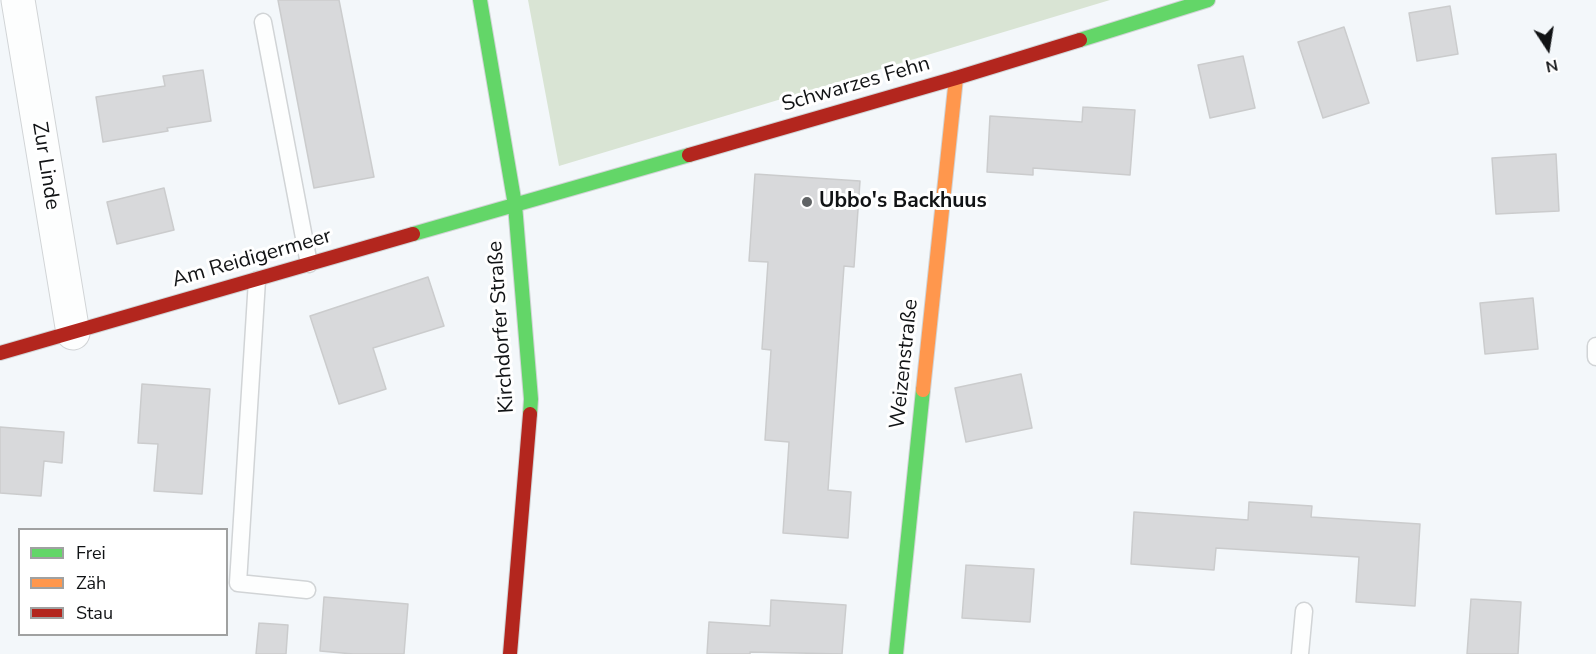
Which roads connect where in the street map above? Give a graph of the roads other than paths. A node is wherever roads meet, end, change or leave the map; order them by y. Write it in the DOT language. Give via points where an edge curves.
graph roads {
  1 [pos="18,0"];
  2 [pos="480,0"];
  3 [pos="1208,0"];
  4 [pos="263,22"];
  5 [pos="956,78"];
  6 [pos="515,205"];
  7 [pos="309,264"];
  8 [pos="257,280"];
  9 [pos="73,333"];
  10 [pos="1596,346"];
  11 [pos="0,354"];
  12 [pos="1596,357"];
  13 [pos="307,590"];
  14 [pos="1304,611"];
  15 [pos="510,654"];
  16 [pos="896,654"];
  17 [pos="1300,654"];
  1 -- 9 [label="street, Zur Linde"];
  2 -- 6 [label="street, Kirchdorfer Straße"];
  3 -- 5 [label="street, Schwarzes Fehn"];
  4 -- 7 [label="lane"];
  5 -- 6 [label="street, Schwarzes Fehn"];
  5 -- 16 [label="street, Weizenstraße"];
  6 -- 7 [label="street, Am Reidigermeer"];
  6 -- 15 [label="street, Kirchdorfer Straße" via="531,399"];
  7 -- 8 [label="street, Am Reidigermeer"];
  8 -- 9 [label="street, Am Reidigermeer"];
  8 -- 13 [label="lane" via="238,583"];
  9 -- 11 [label="street, Am Reidigermeer"];
  10 -- 12 [label="lane"];
  14 -- 17 [label="lane"];
}
